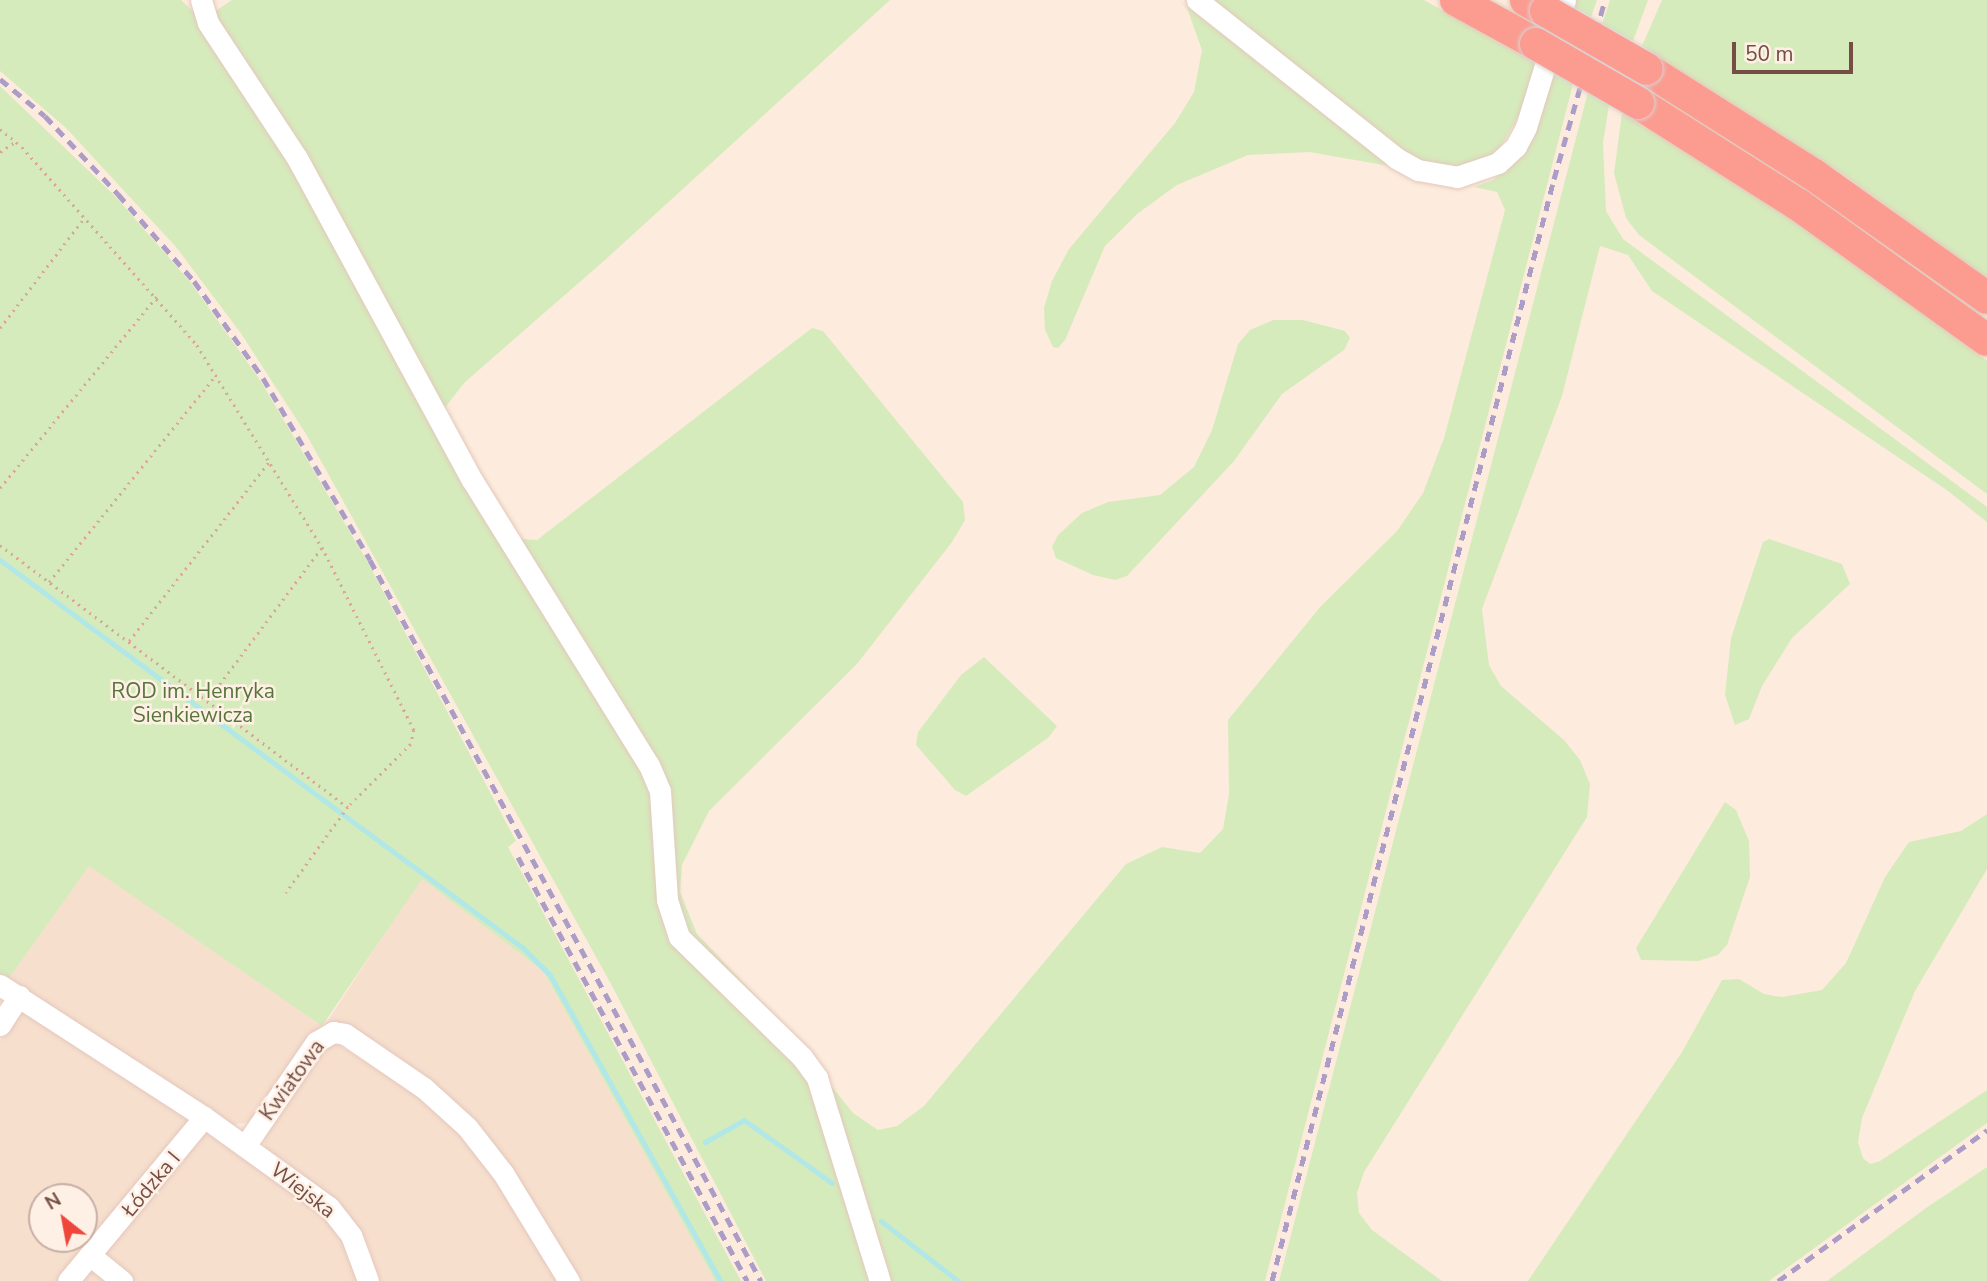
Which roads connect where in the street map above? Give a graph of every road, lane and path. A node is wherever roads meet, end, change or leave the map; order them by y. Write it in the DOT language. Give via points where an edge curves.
graph roads {
  1 [pos="201,0"];
  2 [pos="1197,0"];
  3 [pos="1456,0"];
  4 [pos="1545,4"];
  5 [pos="0,129"];
  6 [pos="15,142"];
  7 [pos="0,152"];
  8 [pos="85,217"];
  9 [pos="157,296"];
  10 [pos="1987,298"];
  11 [pos="0,328"];
  12 [pos="1987,340"];
  13 [pos="217,374"];
  14 [pos="271,459"];
  15 [pos="0,488"];
  16 [pos="0,545"];
  17 [pos="322,547"];
  18 [pos="49,582"];
  19 [pos="129,642"];
  20 [pos="207,701"];
  21 [pos="346,809"];
  22 [pos="286,893"];
  23 [pos="0,985"];
  24 [pos="19,996"];
  25 [pos="0,1025"];
  26 [pos="204,1117"];
  27 [pos="245,1146"];
  28 [pos="91,1256"];
  29 [pos="68,1281"];
  30 [pos="122,1281"];
  31 [pos="368,1281"];
  32 [pos="569,1281"];
  33 [pos="880,1281"];
  1 -- 33 [label="street" via="208,23 297,158 472,480 649,765 660,791 667,900 679,937 802,1057 817,1078"];
  2 -- 4 [label="street" via="1396,158 1418,170 1457,177 1498,163 1516,146 1526,127"];
  3 -- 12 [label="highway, bridge" via="1638,103 1799,205"];
  4 -- 10 [label="highway, bridge" via="1814,175"];
  5 -- 6 [label="path"];
  6 -- 7 [label="path"];
  6 -- 8 [label="path"];
  8 -- 9 [label="path"];
  8 -- 11 [label="path"];
  9 -- 13 [label="path"];
  9 -- 15 [label="path"];
  13 -- 14 [label="path"];
  13 -- 18 [label="path"];
  14 -- 17 [label="path"];
  14 -- 19 [label="path"];
  16 -- 18 [label="path"];
  17 -- 20 [label="path"];
  17 -- 21 [label="path" via="414,730 411,744"];
  18 -- 19 [label="path"];
  19 -- 20 [label="path"];
  20 -- 21 [label="path"];
  21 -- 22 [label="path"];
  23 -- 24 [label="street"];
  24 -- 25 [label="street"];
  24 -- 26 [label="street"];
  26 -- 27 [label="street"];
  26 -- 28 [label="street, Łódzka I"];
  27 -- 31 [label="street, Wiejska" via="335,1213 360,1251"];
  27 -- 32 [label="street, Kwiatowa" via="316,1042 333,1032 345,1034 424,1088 467,1127 503,1173"];
  28 -- 29 [label="street, Łódzka I"];
  28 -- 30 [label="street"];
}
